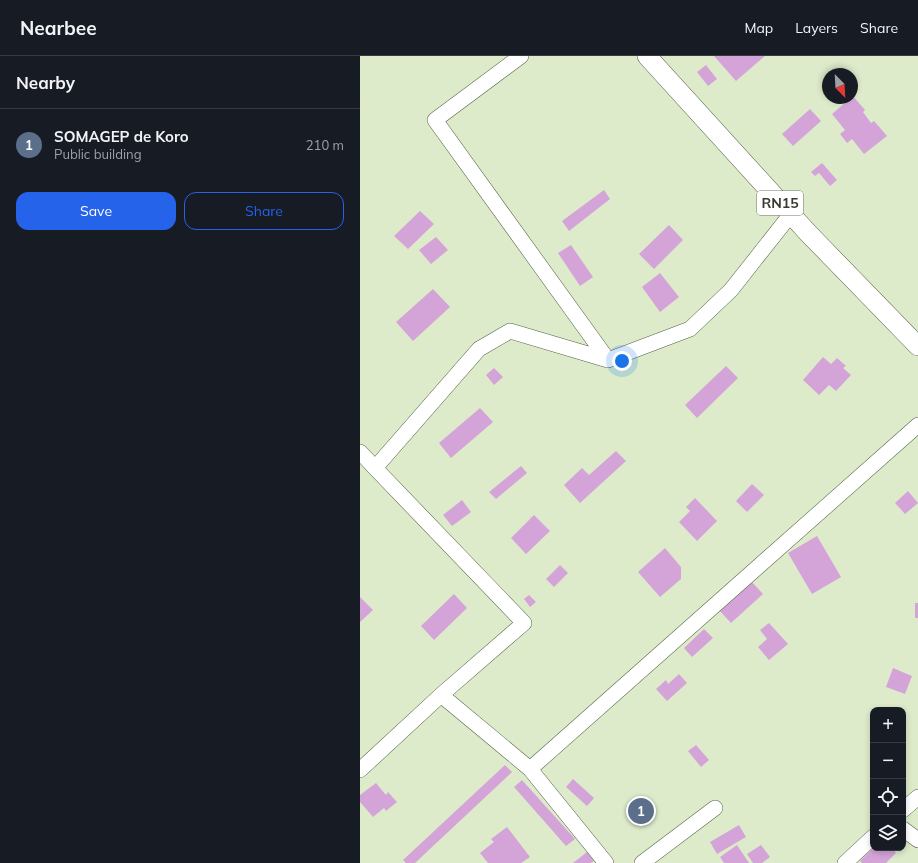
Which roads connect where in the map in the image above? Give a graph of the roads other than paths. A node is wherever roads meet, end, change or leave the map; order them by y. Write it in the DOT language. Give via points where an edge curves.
graph roads {
  1 [pos="521,56"];
  2 [pos="647,56"];
  3 [pos="791,214"];
  4 [pos="918,346"];
  5 [pos="608,360"];
  6 [pos="918,425"];
  7 [pos="360,452"];
  8 [pos="375,468"];
  9 [pos="441,695"];
  10 [pos="530,769"];
  11 [pos="360,770"];
  12 [pos="918,797"];
  13 [pos="906,807"];
  14 [pos="715,808"];
  15 [pos="906,831"];
  16 [pos="870,840"];
  17 [pos="918,840"];
  18 [pos="606,863"];
  19 [pos="642,863"];
  20 [pos="845,863"];
  1 -- 5 [label="street" via="435,120"];
  2 -- 3 [label="main road, RN15"];
  3 -- 4 [label="main road, RN15"];
  3 -- 5 [label="street" via="731,290 690,329"];
  5 -- 8 [label="street" via="510,330 479,348"];
  6 -- 10 [label="street"];
  7 -- 8 [label="street"];
  8 -- 9 [label="street" via="524,622"];
  9 -- 10 [label="street"];
  9 -- 11 [label="street"];
  10 -- 18 [label="street"];
  12 -- 13 [label="street"];
  14 -- 19 [label="street"];
  15 -- 17 [label="street"];
  16 -- 20 [label="street"];
}
